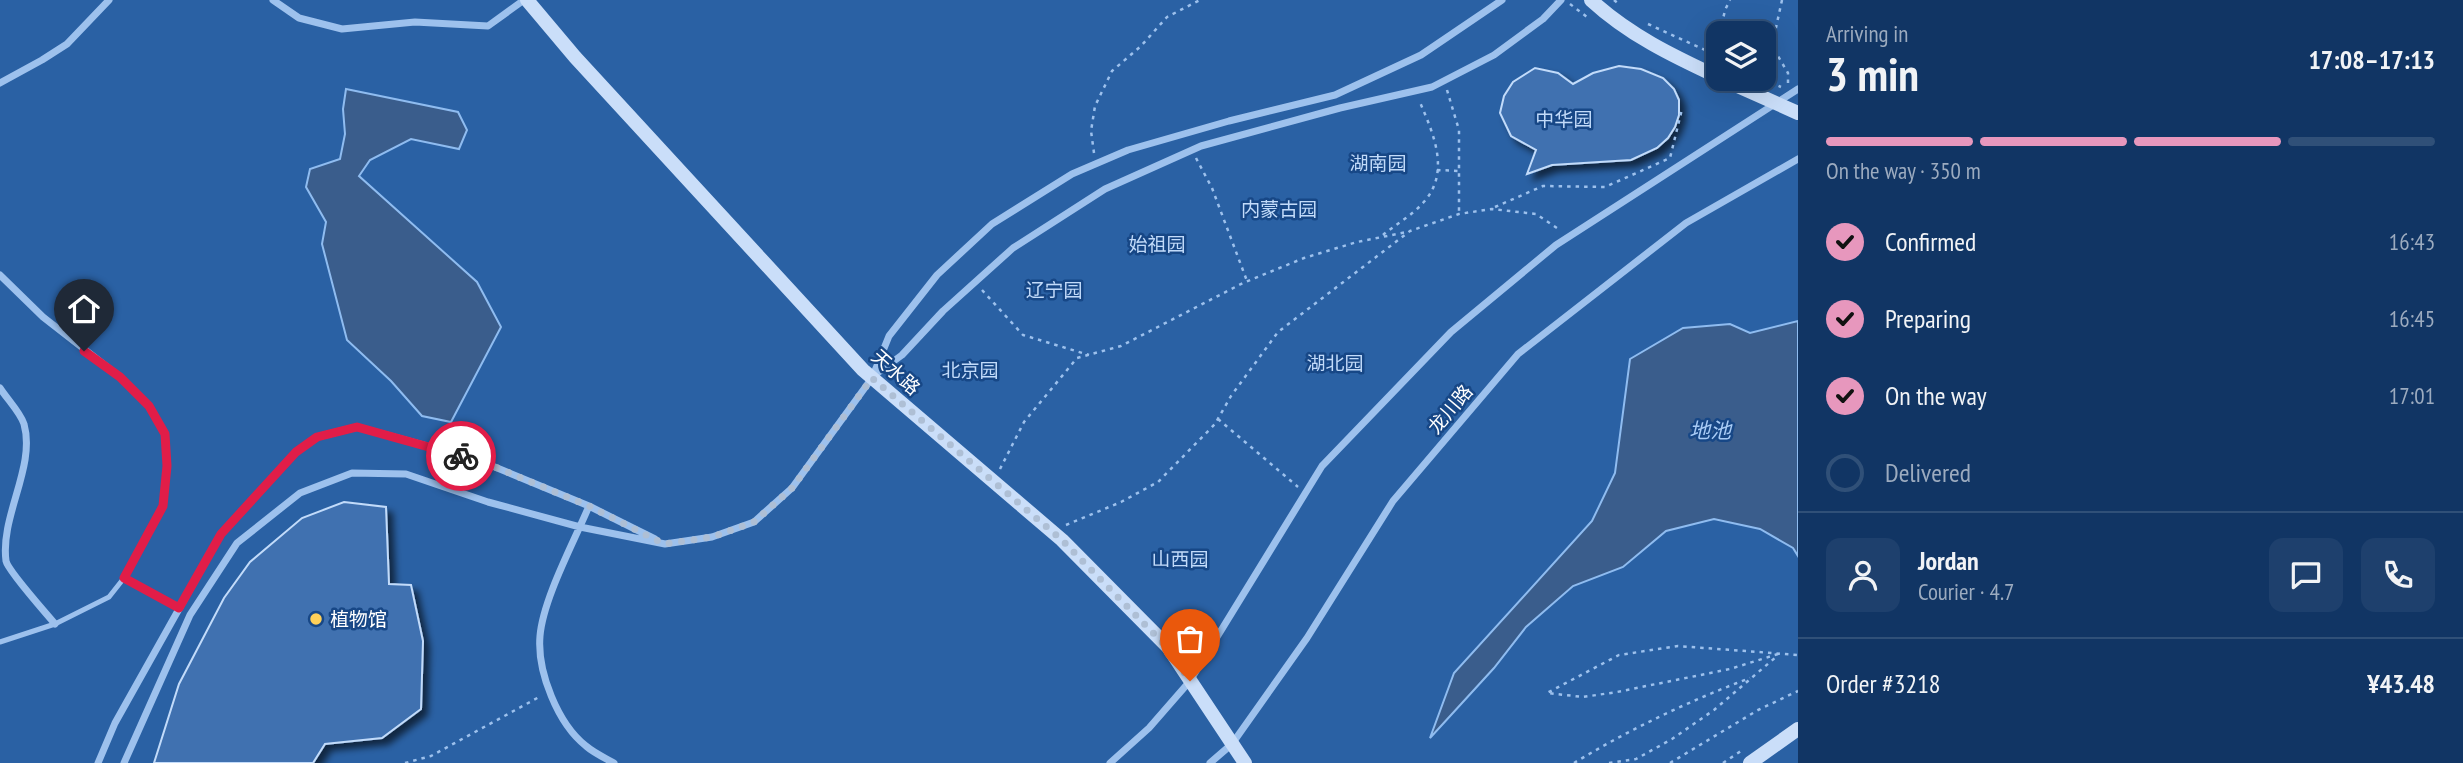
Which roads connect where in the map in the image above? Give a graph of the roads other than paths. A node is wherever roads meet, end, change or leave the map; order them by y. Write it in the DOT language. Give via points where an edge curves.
graph roads {
  1 [pos="109,0"];
  2 [pos="273,0"];
  3 [pos="526,0"];
  4 [pos="1502,0"];
  5 [pos="1561,0"];
  6 [pos="1591,0"];
  7 [pos="1706,71"];
  8 [pos="0,83"];
  9 [pos="1798,89"];
  10 [pos="1747,91"];
  11 [pos="1774,104"];
  12 [pos="1798,113"];
  13 [pos="1798,159"];
  14 [pos="0,275"];
  15 [pos="872,378"];
  16 [pos="0,388"];
  17 [pos="589,506"];
  18 [pos="580,527"];
  19 [pos="664,544"];
  20 [pos="124,578"];
  21 [pos="179,608"];
  22 [pos="55,624"];
  23 [pos="0,642"];
  24 [pos="1190,681"];
  25 [pos="1798,729"];
  26 [pos="1232,744"];
  27 [pos="98,763"];
  28 [pos="124,763"];
  29 [pos="614,763"];
  30 [pos="1110,763"];
  31 [pos="1210,763"];
  32 [pos="1245,763"];
  33 [pos="1750,763"];
  1 -- 8 [label="street" via="67,44"];
  2 -- 3 [label="street" via="299,18 342,29 415,22 488,26"];
  3 -- 15 [label="street, 天水路"];
  4 -- 15 [label="street" via="1421,55 1335,95 1128,150 1072,174 992,224 946,267 889,336"];
  5 -- 15 [label="street" via="1494,55 1432,87 1192,150 1105,189 1013,248"];
  6 -- 7 [label="street" via="1654,47"];
  9 -- 11 [label="street"];
  10 -- 11 [label="street"];
  11 -- 12 [label="street"];
  11 -- 24 [label="street" via="1569,236 1451,332 1322,466"];
  13 -- 26 [label="street, 龙川路" via="1686,223 1518,354 1393,500 1307,638"];
  14 -- 20 [label="street" via="43,317 120,377 149,406 165,434 163,506"];
  15 -- 19 [label="street" via="792,488 754,522 712,537"];
  15 -- 24 [label="street, 天水路" via="1052,531 1168,648"];
  16 -- 22 [label="street" via="23,422 26,438 6,526 6,563"];
  17 -- 18 [label="street"];
  17 -- 19 [label="street"];
  17 -- 21 [label="street" via="478,460 357,427 317,437 296,452 221,534"];
  18 -- 19 [label="street"];
  18 -- 28 [label="street" via="406,474 352,473 300,494 237,543 190,615"];
  18 -- 29 [label="street" via="540,636 544,675 561,719 585,746"];
  20 -- 21 [label="street"];
  20 -- 22 [label="lane" via="109,597"];
  21 -- 27 [label="street"];
  22 -- 23 [label="lane"];
  24 -- 26 [label="street, 天水路"];
  24 -- 30 [label="street"];
  25 -- 33 [label="street"];
  26 -- 31 [label="street, 龙川路"];
  26 -- 32 [label="street, 天水路"];
}
